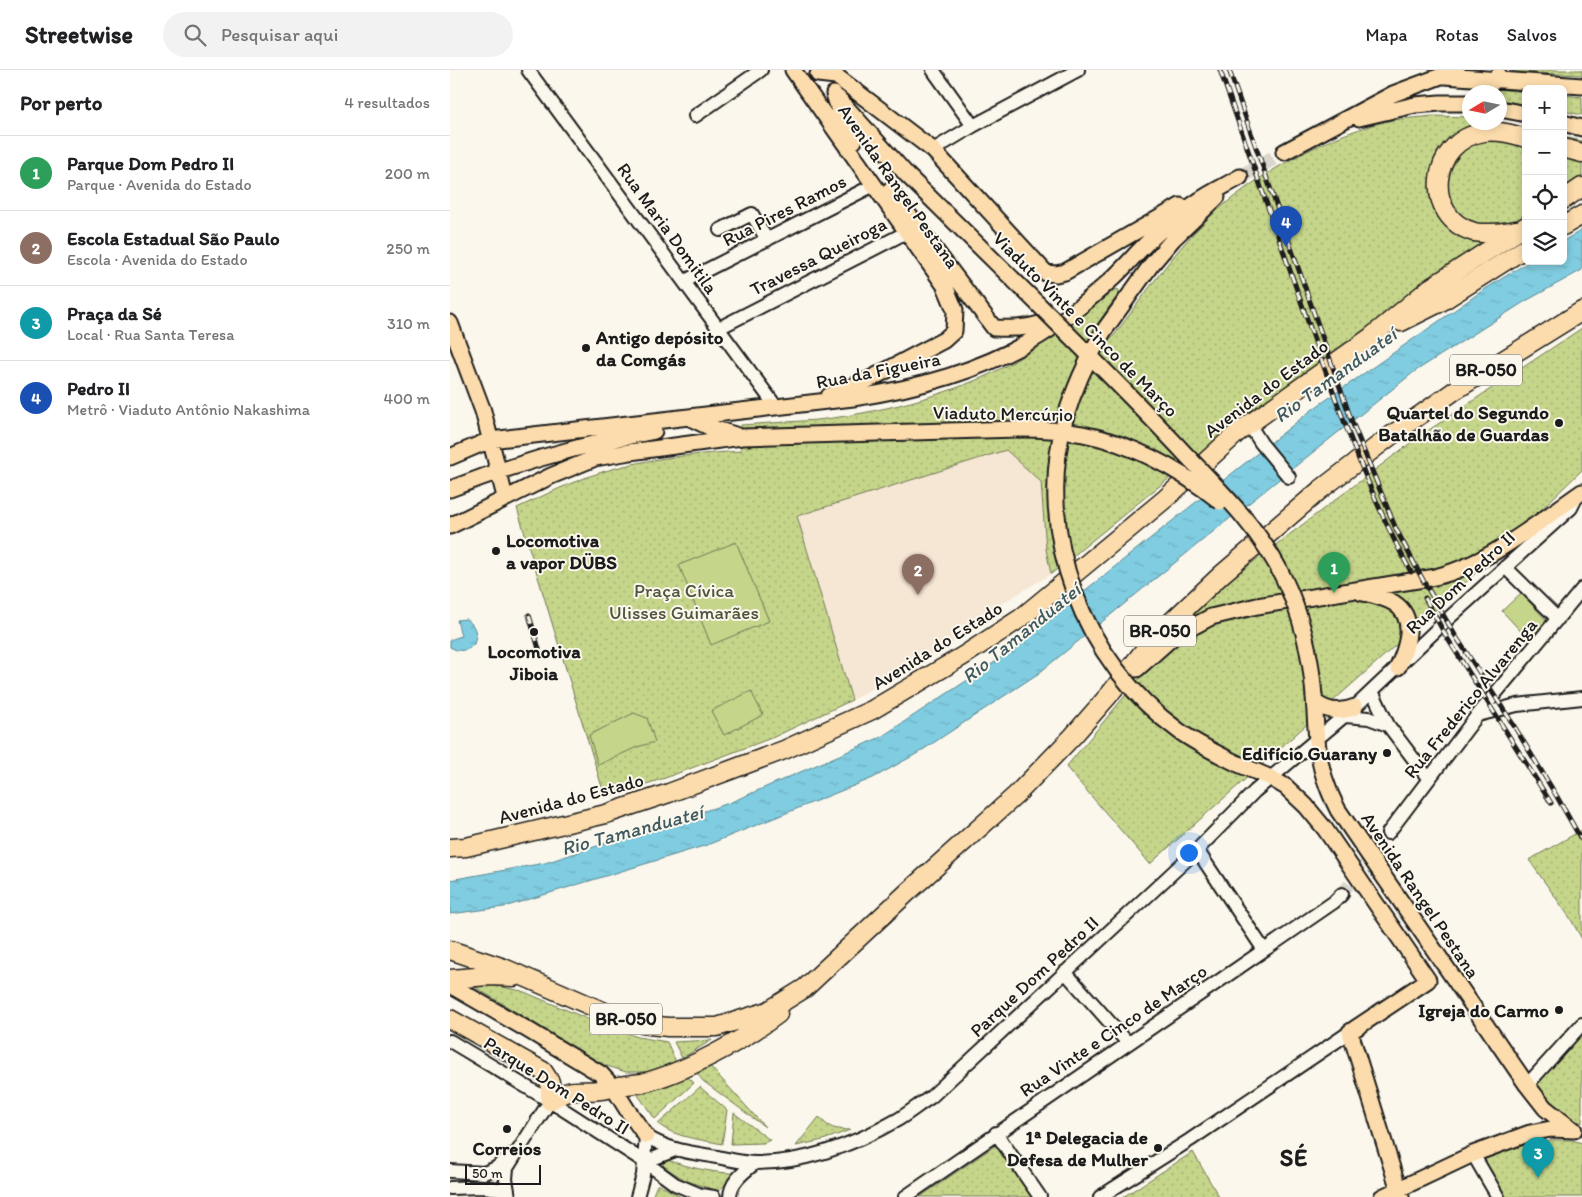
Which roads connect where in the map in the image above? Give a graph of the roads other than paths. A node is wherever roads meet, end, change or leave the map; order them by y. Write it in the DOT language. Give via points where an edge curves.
graph roads {
  1 [pos="528,70"];
  2 [pos="761,70"];
  3 [pos="793,70"];
  4 [pos="933,70"];
  5 [pos="1078,70"];
  6 [pos="1457,70"];
  7 [pos="817,72"];
  8 [pos="1500,74"];
  9 [pos="1425,76"];
  10 [pos="1441,76"];
  11 [pos="1490,85"];
  12 [pos="1582,86"];
  13 [pos="834,94"];
  14 [pos="1462,103"];
  15 [pos="1507,110"];
  16 [pos="1522,113"];
  17 [pos="695,116"];
  18 [pos="1338,124"];
  19 [pos="973,126"];
  20 [pos="1522,137"];
  21 [pos="1567,149"];
  22 [pos="933,150"];
  23 [pos="1284,152"];
  24 [pos="1582,153"];
  25 [pos="874,185"];
  26 [pos="1582,187"];
  27 [pos="1567,197"];
  28 [pos="1200,199"];
  29 [pos="1582,215"];
  30 [pos="1567,224"];
  31 [pos="1522,228"];
  32 [pos="1522,229"];
  33 [pos="720,230"];
  34 [pos="907,232"];
  35 [pos="767,240"];
  36 [pos="1522,251"];
  37 [pos="685,282"];
  38 [pos="975,304"];
  39 [pos="956,310"];
  40 [pos="1582,311"];
  41 [pos="1071,312"];
  42 [pos="450,323"];
  43 [pos="719,328"];
  44 [pos="1371,337"];
  45 [pos="814,403"];
  46 [pos="777,408"];
  47 [pos="690,418"];
  48 [pos="1249,424"];
  49 [pos="742,437"];
  50 [pos="613,439"];
  51 [pos="490,440"];
  52 [pos="450,457"];
  53 [pos="498,470"];
  54 [pos="551,476"];
  55 [pos="1289,477"];
  56 [pos="450,489"];
  57 [pos="1580,493"];
  58 [pos="505,498"];
  59 [pos="1242,516"];
  60 [pos="450,526"];
  61 [pos="1505,567"];
  62 [pos="1582,589"];
  63 [pos="1354,590"];
  64 [pos="1558,619"];
  65 [pos="1398,667"];
  66 [pos="1109,695"];
  67 [pos="1582,698"];
  68 [pos="1315,699"];
  69 [pos="1359,703"];
  70 [pos="1478,715"];
  71 [pos="1388,725"];
  72 [pos="1317,739"];
  73 [pos="1271,778"];
  74 [pos="1428,778"];
  75 [pos="1388,832"];
  76 [pos="450,848"];
  77 [pos="1197,850"];
  78 [pos="1342,894"];
  79 [pos="450,950"];
  80 [pos="1264,950"];
  81 [pos="1065,972"];
  82 [pos="526,977"];
  83 [pos="450,979"];
  84 [pos="1428,980"];
  85 [pos="450,986"];
  86 [pos="805,988"];
  87 [pos="1471,1003"];
  88 [pos="450,1019"];
  89 [pos="1582,1024"];
  90 [pos="1350,1032"];
  91 [pos="450,1041"];
  92 [pos="1128,1043"];
  93 [pos="607,1081"];
  94 [pos="1527,1085"];
  95 [pos="550,1101"];
  96 [pos="1578,1131"];
  97 [pos="996,1133"];
  98 [pos="646,1136"];
  99 [pos="675,1150"];
  100 [pos="517,1151"];
  101 [pos="1473,1154"];
  102 [pos="644,1162"];
  103 [pos="755,1163"];
  104 [pos="451,1171"];
  105 [pos="475,1174"];
  106 [pos="475,1187"];
  107 [pos="450,1188"];
  108 [pos="1400,1193"];
  109 [pos="508,1194"];
  110 [pos="637,1197"];
  111 [pos="714,1197"];
  112 [pos="730,1197"];
  113 [pos="905,1197"];
  114 [pos="1040,1197"];
  115 [pos="1100,1197"];
  116 [pos="1382,1197"];
  117 [pos="1498,1197"];
  1 -- 37 [label="street, Rua Maria Domitila"];
  2 -- 17 [label="street"];
  3 -- 25 [label="main road, Avenida Rangel Pestana"];
  4 -- 19 [label="street"];
  5 -- 19 [label="street"];
  6 -- 10 [label="main road"];
  7 -- 13 [label="main road, Viaduto Vinte e Cinco de Março"];
  7 -- 22 [label="main road" via="836,76"];
  8 -- 10 [label="main road"];
  8 -- 11 [label="main road"];
  8 -- 12 [label="main road"];
  9 -- 10 [label="main road"];
  9 -- 18 [label="main road"];
  13 -- 38 [label="main road, Avenida Rangel Pestana" via="845,129"];
  13 -- 59 [label="main road, Viaduto Vinte e Cinco de Março, bridge" via="938,206 1139,404"];
  14 -- 18 [label="main road" via="1415,105"];
  15 -- 16 [label="main road"];
  18 -- 23 [label="main road"];
  19 -- 22 [label="street"];
  20 -- 31 [label="highway" via="1486,132 1474,134 1454,145 1441,167 1439,191 1445,209 1469,230 1495,233"];
  21 -- 24 [label="highway"];
  22 -- 28 [label="main road" via="1046,273 1065,272 1176,208"];
  25 -- 34 [label="main road, Avenida Rangel Pestana"];
  25 -- 35 [label="street, Rua Pires Ramos"];
  26 -- 27 [label="highway"];
  28 -- 41 [label="main road, Rua da Figueira"];
  28 -- 73 [label="main road, Rua da Figueira, bridge" via="1237,179 1172,239 1103,332 1087,360 1065,420 1056,484 1057,516 1069,579 1080,609 1112,664 1132,689 1180,732 1207,749"];
  29 -- 30 [label="highway"];
  32 -- 44 [label="highway, Avenida do Estado" via="1430,288"];
  33 -- 35 [label="street" via="752,214"];
  34 -- 39 [label="main road, Avenida Rangel Pestana" via="945,286"];
  34 -- 43 [label="street, Travessa Queiroga"];
  35 -- 37 [label="street, Rua Pires Ramos"];
  36 -- 44 [label="highway, Avenida do Estado" via="1441,302"];
  37 -- 43 [label="street, Rua Maria Domitila"];
  38 -- 39 [label="main road"];
  38 -- 41 [label="main road, Avenida Rangel Pestana" via="994,328 1034,326"];
  39 -- 45 [label="main road" via="954,331 944,340 892,368"];
  40 -- 66 [label="highway, BR-050" via="1456,389 1320,490 1173,619"];
  41 -- 45 [label="main road, Rua da Figueira" via="1040,336 1000,358 968,370 911,387"];
  42 -- 51 [label="main road" via="483,411"];
  43 -- 46 [label="street, Rua Maria Domitila"];
  44 -- 48 [label="highway, Avenida do Estado"];
  45 -- 46 [label="main road, Rua da Figueira"];
  46 -- 47 [label="main road, Rua da Figueira"];
  47 -- 49 [label="main road"];
  47 -- 50 [label="main road" via="675,426"];
  47 -- 51 [label="main road, Rua da Figueira"];
  48 -- 55 [label="street"];
  48 -- 76 [label="highway, Avenida do Estado" via="1021,618 872,710 784,750 606,814"];
  49 -- 54 [label="main road" via="595,458"];
  49 -- 59 [label="main road, Viaduto Mercúrio, bridge" via="1018,429 1083,434 1143,453 1180,473"];
  50 -- 53 [label="main road"];
  50 -- 54 [label="main road" via="605,446 560,465"];
  51 -- 52 [label="main road, Rua da Figueira"];
  51 -- 53 [label="main road"];
  53 -- 56 [label="main road"];
  53 -- 58 [label="main road"];
  54 -- 58 [label="main road"];
  57 -- 61 [label="street, Rua Dom Pedro II" via="1571,508"];
  57 -- 63 [label="main road" via="1497,550 1462,568 1437,577"];
  58 -- 60 [label="main road"];
  59 -- 68 [label="main road, Viaduto Vinte e Cinco de Março, bridge" via="1272,556 1294,601 1309,649"];
  61 -- 64 [label="street"];
  61 -- 65 [label="street, Rua Dom Pedro II"];
  62 -- 64 [label="street, Rua Frederico Alvarenga"];
  63 -- 65 [label="main road" via="1389,600 1404,614 1408,636"];
  63 -- 66 [label="main road" via="1212,617 1173,637"];
  64 -- 70 [label="street, Rua Frederico Alvarenga"];
  65 -- 69 [label="street, Rua Dom Pedro II"];
  66 -- 86 [label="highway, BR-050" via="1016,795"];
  67 -- 70 [label="street" via="1517,704"];
  68 -- 69 [label="main road" via="1322,708 1336,711 1344,711"];
  68 -- 72 [label="main road, Viaduto Vinte e Cinco de Março"];
  69 -- 71 [label="street"];
  69 -- 71 [label="street" via="1369,718"];
  69 -- 72 [label="street, Parque Dom Pedro II"];
  70 -- 74 [label="street, Rua Frederico Alvarenga"];
  71 -- 74 [label="street"];
  72 -- 73 [label="street, Parque Dom Pedro II"];
  72 -- 87 [label="main road, Avenida Rangel Pestana" via="1322,772 1338,810"];
  73 -- 77 [label="street, Parque Dom Pedro II"];
  73 -- 84 [label="main road" via="1306,806 1325,830"];
  74 -- 75 [label="street, Rua Frederico Alvarenga"];
  77 -- 80 [label="street"];
  77 -- 81 [label="street, Parque Dom Pedro II"];
  78 -- 80 [label="street, Rua Vinte e Cinco de Março"];
  79 -- 82 [label="highway, BR-050"];
  80 -- 92 [label="street, Rua Vinte e Cinco de Março"];
  81 -- 92 [label="street"];
  81 -- 103 [label="street, Parque Dom Pedro II" via="930,1097 900,1118 830,1150 802,1158"];
  82 -- 83 [label="highway"];
  82 -- 86 [label="highway, BR-050" via="614,1016 668,1027 717,1027 768,1011"];
  84 -- 87 [label="main road" via="1447,983"];
  84 -- 90 [label="main road"];
  85 -- 93 [label="main road" via="528,1030"];
  86 -- 93 [label="highway" via="770,1020 731,1044 672,1073 642,1082"];
  87 -- 94 [label="main road, Avenida Rangel Pestana"];
  88 -- 95 [label="highway" via="543,1071 550,1082"];
  89 -- 94 [label="street"];
  90 -- 108 [label="main road"];
  90 -- 115 [label="street"];
  91 -- 95 [label="street, Parque Dom Pedro II"];
  92 -- 97 [label="street, Rua Vinte e Cinco de Março"];
  93 -- 95 [label="highway" via="597,1090 570,1090"];
  93 -- 98 [label="main road"];
  94 -- 96 [label="main road, Avenida Rangel Pestana" via="1545,1108"];
  95 -- 100 [label="street"];
  95 -- 102 [label="street, Parque Dom Pedro II"];
  96 -- 101 [label="main road" via="1551,1129 1530,1133"];
  97 -- 113 [label="street, Rua Vinte e Cinco de Março"];
  97 -- 114 [label="street"];
  98 -- 99 [label="street, Parque Dom Pedro II"];
  98 -- 102 [label="street"];
  99 -- 102 [label="street"];
  99 -- 103 [label="street, Parque Dom Pedro II"];
  100 -- 105 [label="street" via="490,1171"];
  100 -- 109 [label="street" via="506,1172"];
  101 -- 108 [label="main road"];
  101 -- 117 [label="street"];
  102 -- 110 [label="street"];
  102 -- 111 [label="street, Parque Dom Pedro II" via="675,1184"];
  103 -- 112 [label="street" via="735,1182"];
  104 -- 105 [label="street"];
  104 -- 107 [label="street" via="454,1183"];
  105 -- 106 [label="street"];
  106 -- 107 [label="street"];
  106 -- 109 [label="street"];
  108 -- 116 [label="main road"];
}
